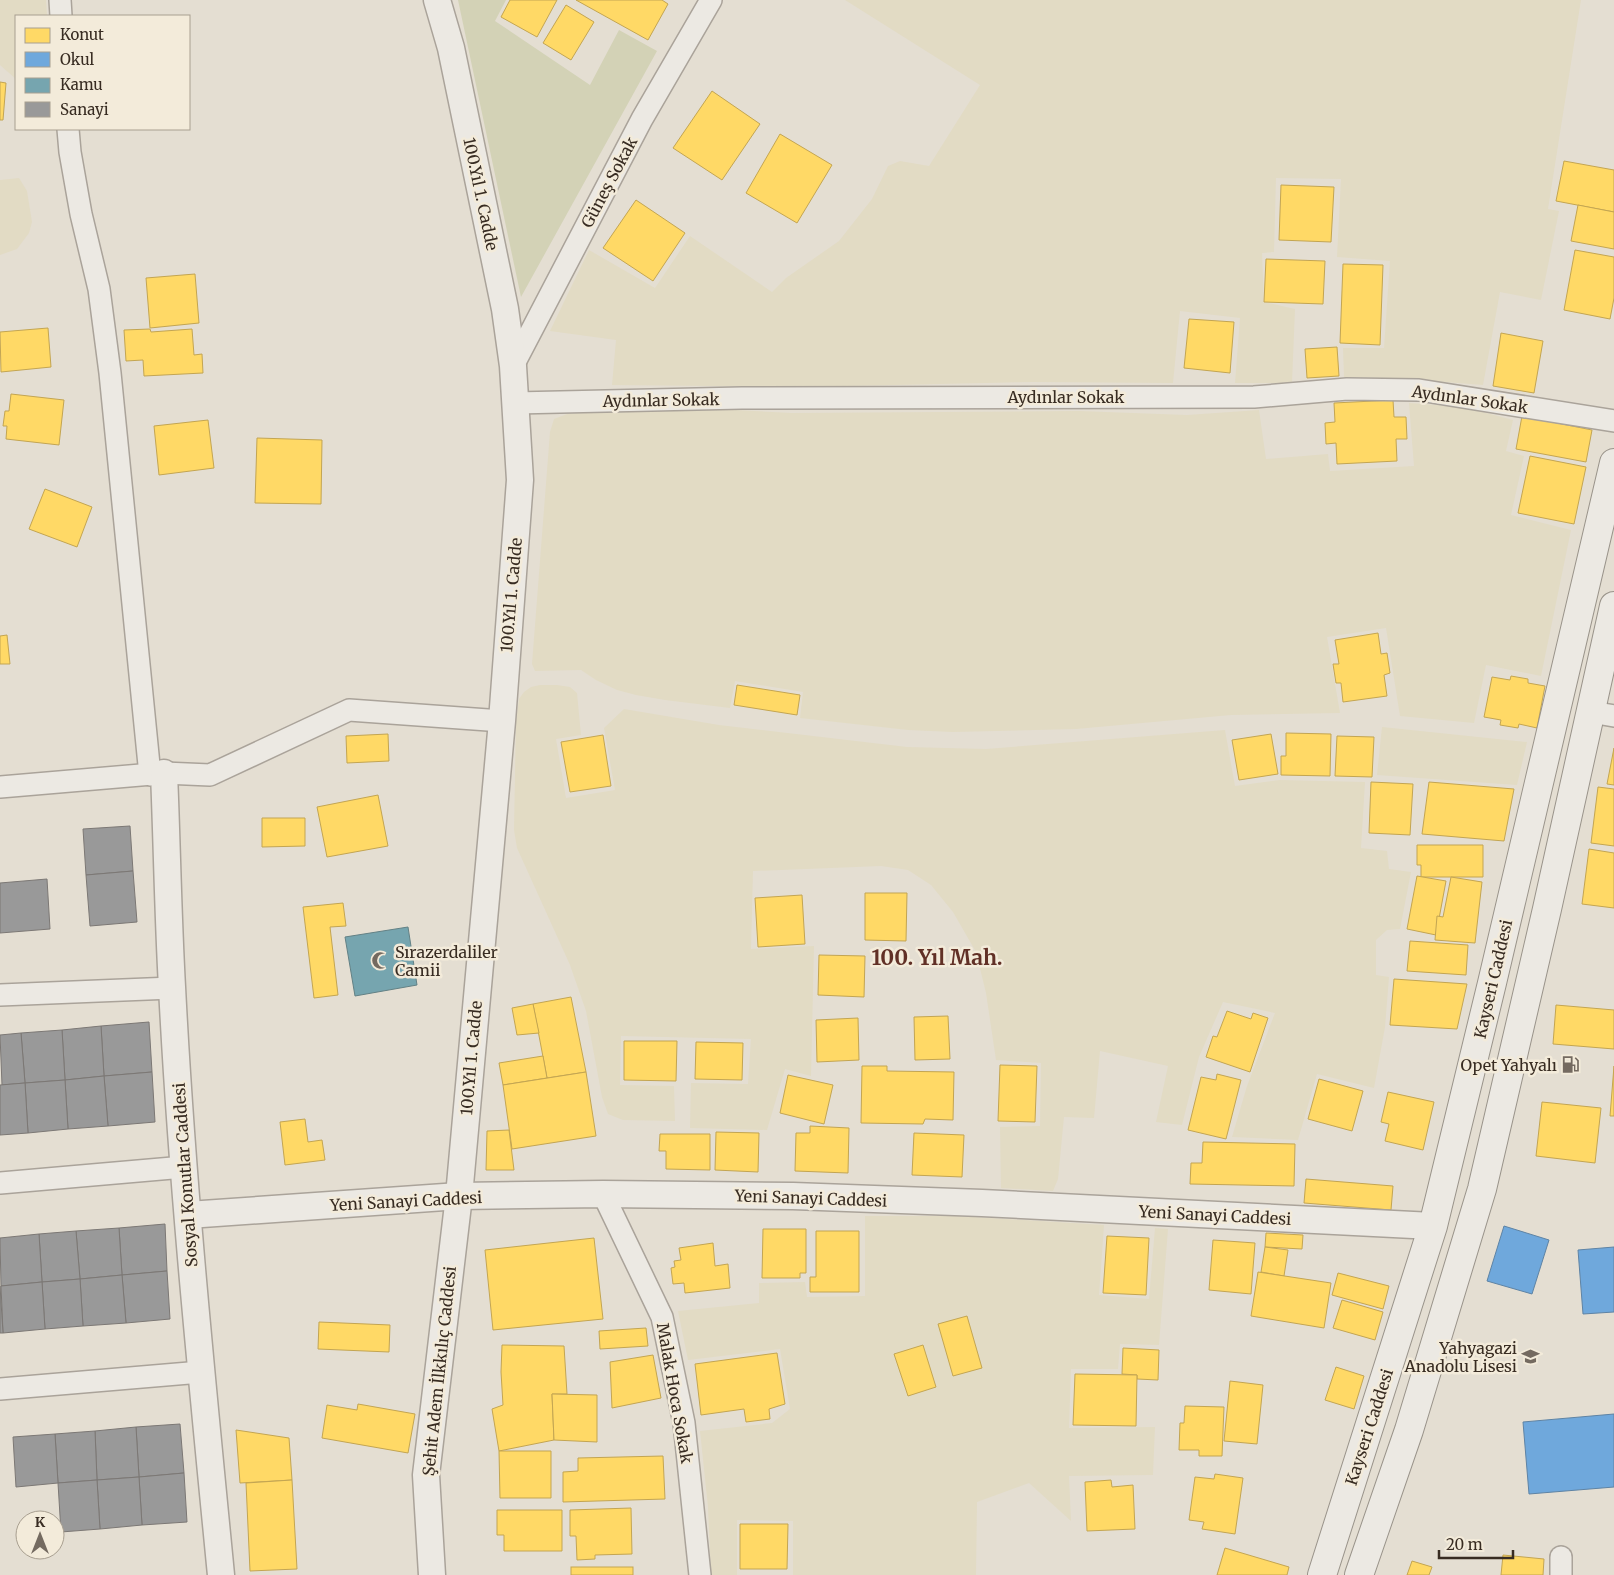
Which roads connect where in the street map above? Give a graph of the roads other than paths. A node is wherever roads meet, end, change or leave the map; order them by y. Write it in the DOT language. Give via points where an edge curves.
graph roads {
  1 [pos="60,0"];
  2 [pos="437,0"];
  3 [pos="711,0"];
  4 [pos="61,15"];
  5 [pos="68,130"];
  6 [pos="513,366"];
  7 [pos="515,403"];
  8 [pos="1614,421"];
  9 [pos="1614,463"];
  10 [pos="1614,606"];
  11 [pos="1602,714"];
  12 [pos="502,721"];
  13 [pos="157,774"];
  14 [pos="0,787"];
  15 [pos="172,988"];
  16 [pos="0,995"];
  17 [pos="184,1167"];
  18 [pos="0,1183"];
  19 [pos="603,1194"];
  20 [pos="459,1196"];
  21 [pos="188,1215"];
  22 [pos="1433,1226"];
  23 [pos="201,1372"];
  24 [pos="0,1390"];
  25 [pos="221,1575"];
  26 [pos="432,1575"];
  27 [pos="700,1575"];
  28 [pos="1322,1575"];
  29 [pos="1359,1575"];
  1 -- 4 [label="street"];
  2 -- 6 [label="street, 100.Yıl 1. Cadde" via="451,48 506,309"];
  3 -- 6 [label="street, Güneş Sokak" via="642,119"];
  5 -- 13 [label="street" via="81,214 100,289"];
  6 -- 7 [label="street, 100.Yıl 1. Cadde"];
  7 -- 8 [label="street, Aydınlar Sokak" via="742,398 1254,396 1347,389 1419,390"];
  7 -- 12 [label="street, 100.Yıl 1. Cadde" via="520,480"];
  9 -- 22 [label="main road, Kayseri Caddesi"];
  10 -- 11 [label="main road"];
  11 -- 29 [label="main road" via="1482,1188 1409,1430"];
  12 -- 13 [label="street" via="349,710 210,775"];
  12 -- 20 [label="street, 100.Yıl 1. Cadde"];
  13 -- 14 [label="street"];
  13 -- 15 [label="street, Sosyal Konutlar Caddesi"];
  15 -- 16 [label="street"];
  15 -- 17 [label="street, Sosyal Konutlar Caddesi"];
  17 -- 18 [label="street"];
  17 -- 21 [label="street, Sosyal Konutlar Caddesi"];
  19 -- 20 [label="street, Yeni Sanayi Caddesi"];
  19 -- 22 [label="street, Yeni Sanayi Caddesi" via="793,1196 982,1203"];
  19 -- 27 [label="street, Malak Hoca Sokak" via="662,1317 684,1423"];
  20 -- 21 [label="street, Yeni Sanayi Caddesi"];
  20 -- 26 [label="street, Şehit Adem İlkkılıç Caddesi" via="426,1474"];
  21 -- 23 [label="street, Sosyal Konutlar Caddesi"];
  22 -- 28 [label="main road, Kayseri Caddesi"];
  23 -- 24 [label="street"];
  23 -- 25 [label="street, Sosyal Konutlar Caddesi"];
}
